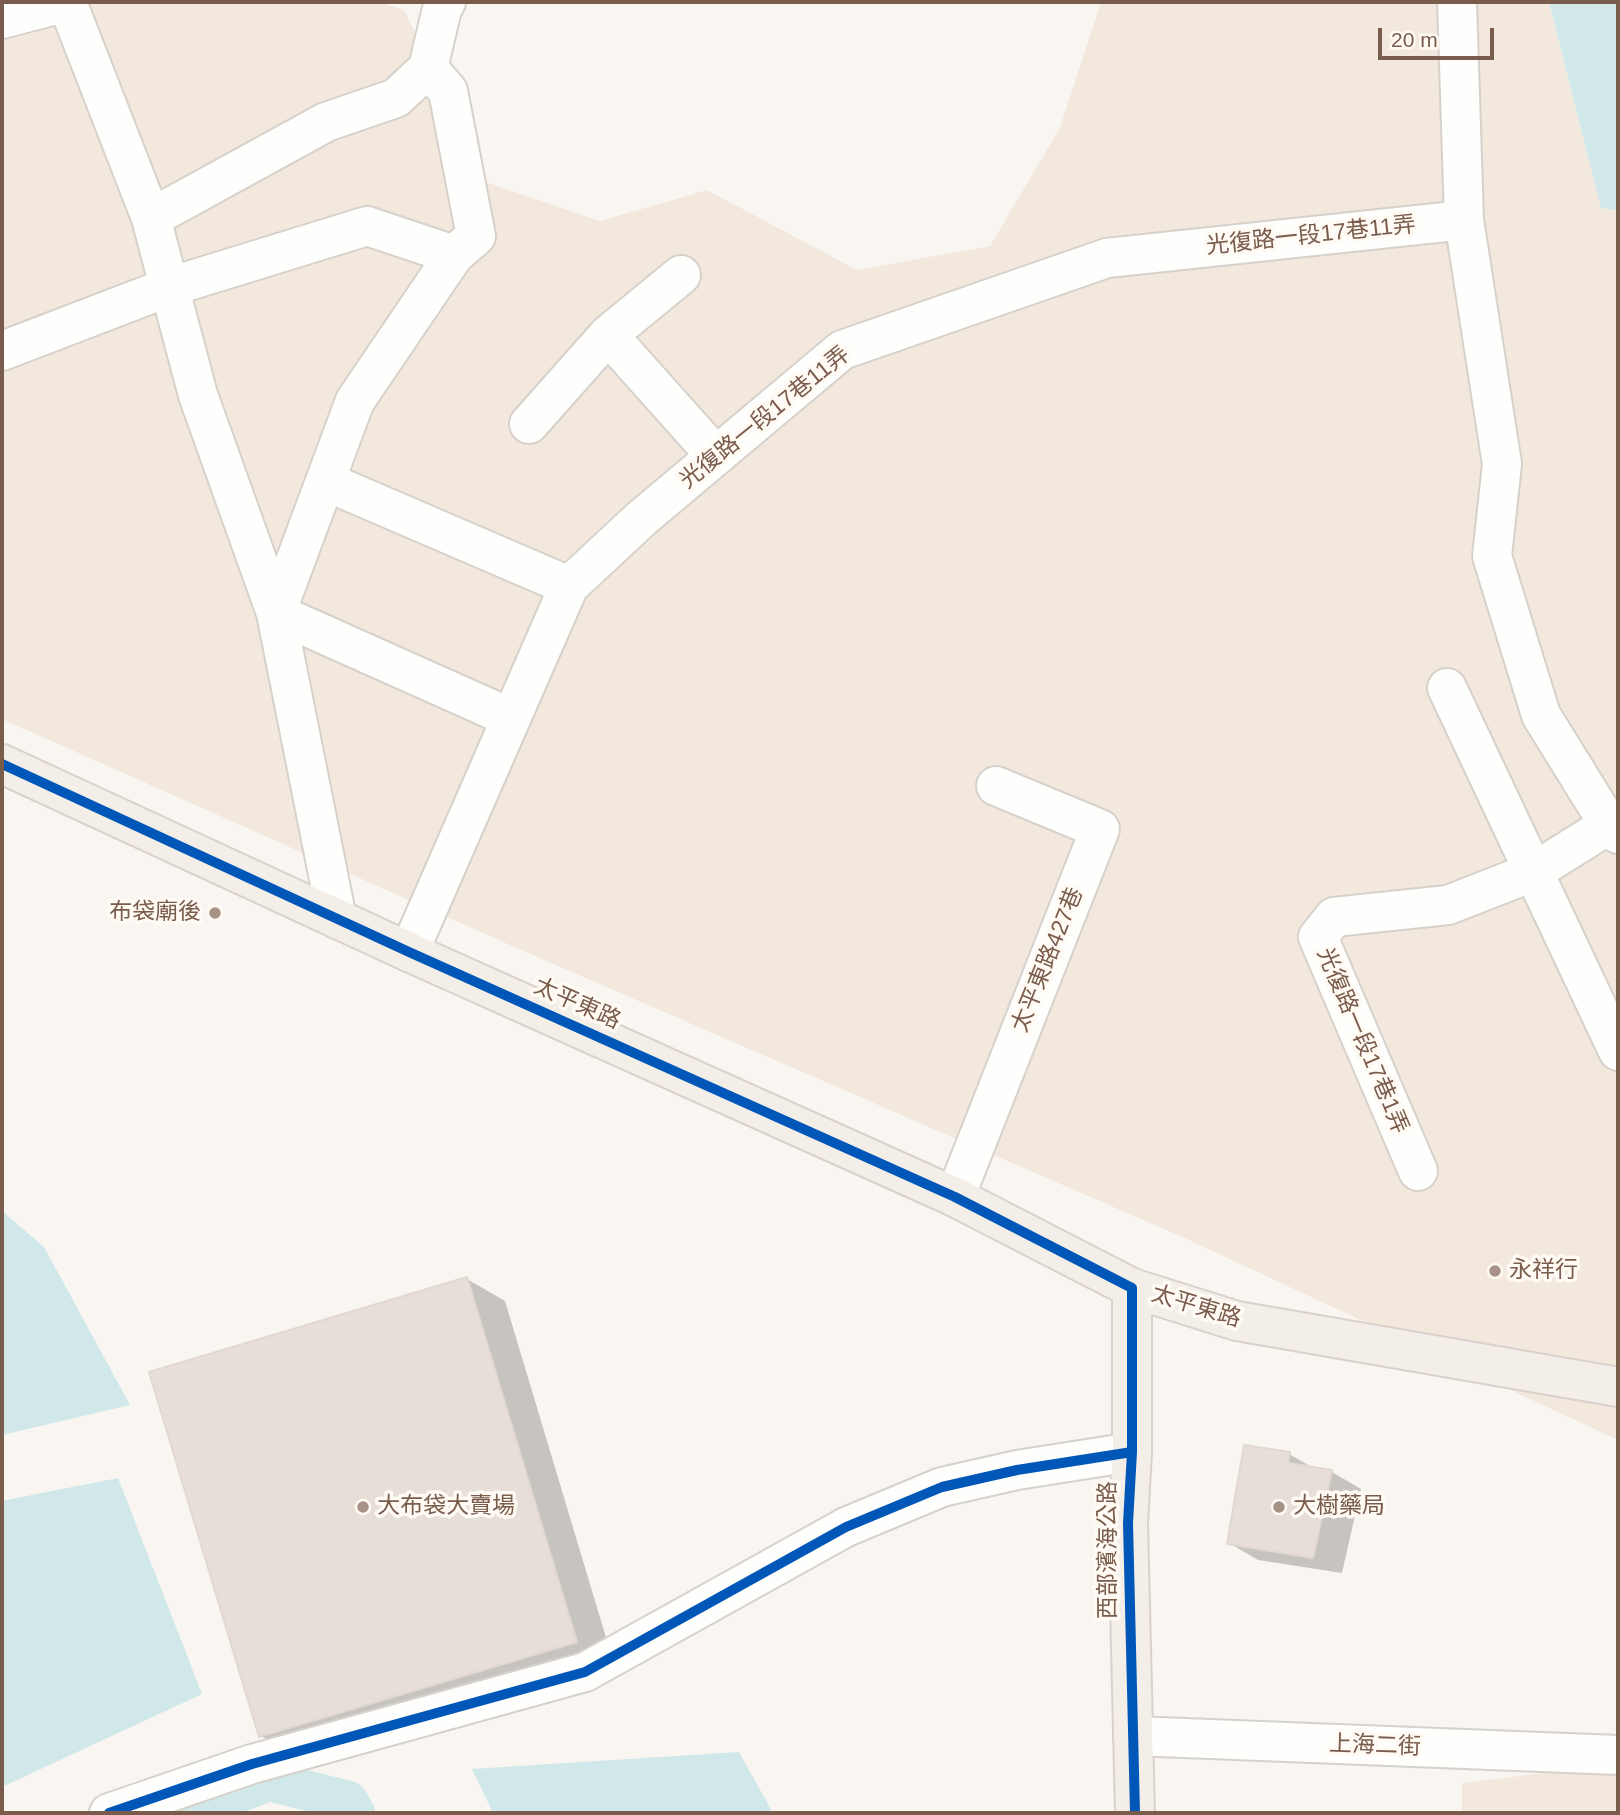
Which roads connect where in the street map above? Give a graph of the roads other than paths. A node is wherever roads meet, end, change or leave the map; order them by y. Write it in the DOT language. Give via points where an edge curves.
graph roads {
  1 [pos="67,2"];
  2 [pos="446,2"];
  3 [pos="1457,2"];
  4 [pos="2,19"];
  5 [pos="428,68"];
  6 [pos="151,218"];
  7 [pos="1464,220"];
  8 [pos="454,255"];
  9 [pos="681,275"];
  10 [pos="169,287"];
  11 [pos="608,335"];
  12 [pos="2,351"];
  13 [pos="529,424"];
  14 [pos="716,456"];
  15 [pos="325,481"];
  16 [pos="569,586"];
  17 [pos="276,613"];
  18 [pos="1447,688"];
  19 [pos="511,718"];
  20 [pos="2,764"];
  21 [pos="996,786"];
  22 [pos="1615,826"];
  23 [pos="1535,871"];
  24 [pos="337,919"];
  25 [pos="409,952"];
  26 [pos="1618,1051"];
  27 [pos="1418,1171"];
  28 [pos="955,1196"];
  29 [pos="1132,1288"];
  30 [pos="1618,1387"];
  31 [pos="1132,1452"];
  32 [pos="1133,1736"];
  33 [pos="1618,1755"];
  34 [pos="109,1813"];
  35 [pos="1135,1813"];
  1 -- 4 [label="street"];
  1 -- 6 [label="street"];
  2 -- 5 [label="street"];
  3 -- 7 [label="street"];
  5 -- 6 [label="street" via="396,98 326,122"];
  5 -- 8 [label="street" via="448,90 476,236"];
  6 -- 10 [label="street"];
  7 -- 14 [label="street, 光復路一段17巷11弄" via="1107,258 842,350"];
  7 -- 22 [label="street" via="1502,464 1492,556 1541,715"];
  8 -- 10 [label="street" via="367,226"];
  8 -- 15 [label="street" via="355,401"];
  9 -- 11 [label="street"];
  10 -- 12 [label="street"];
  10 -- 17 [label="street" via="198,395"];
  11 -- 13 [label="street"];
  11 -- 14 [label="street"];
  14 -- 16 [label="street, 光復路一段17巷11弄"];
  15 -- 16 [label="street"];
  15 -- 17 [label="street"];
  16 -- 19 [label="street, 光復路一段17巷11弄"];
  17 -- 19 [label="street"];
  17 -- 24 [label="street"];
  18 -- 23 [label="street"];
  19 -- 25 [label="street, 光復路一段17巷11弄"];
  20 -- 24 [label="main road, 太平東路"];
  21 -- 28 [label="street, 太平東路427巷" via="1100,829"];
  22 -- 23 [label="street, 光復路一段17巷1弄"];
  23 -- 26 [label="street"];
  23 -- 27 [label="street, 光復路一段17巷1弄" via="1448,905 1334,917 1318,937"];
  24 -- 25 [label="main road, 太平東路"];
  25 -- 28 [label="main road, 太平東路"];
  28 -- 29 [label="main road, 太平東路"];
  29 -- 30 [label="main road, 太平東路" via="1237,1321"];
  29 -- 31 [label="main road, 西部濱海公路"];
  31 -- 32 [label="main road, 西部濱海公路" via="1128,1523"];
  31 -- 34 [label="street" via="942,1487 846,1527 585,1672 251,1764"];
  32 -- 33 [label="street, 上海二街"];
  32 -- 35 [label="main road, 西部濱海公路"];
}
